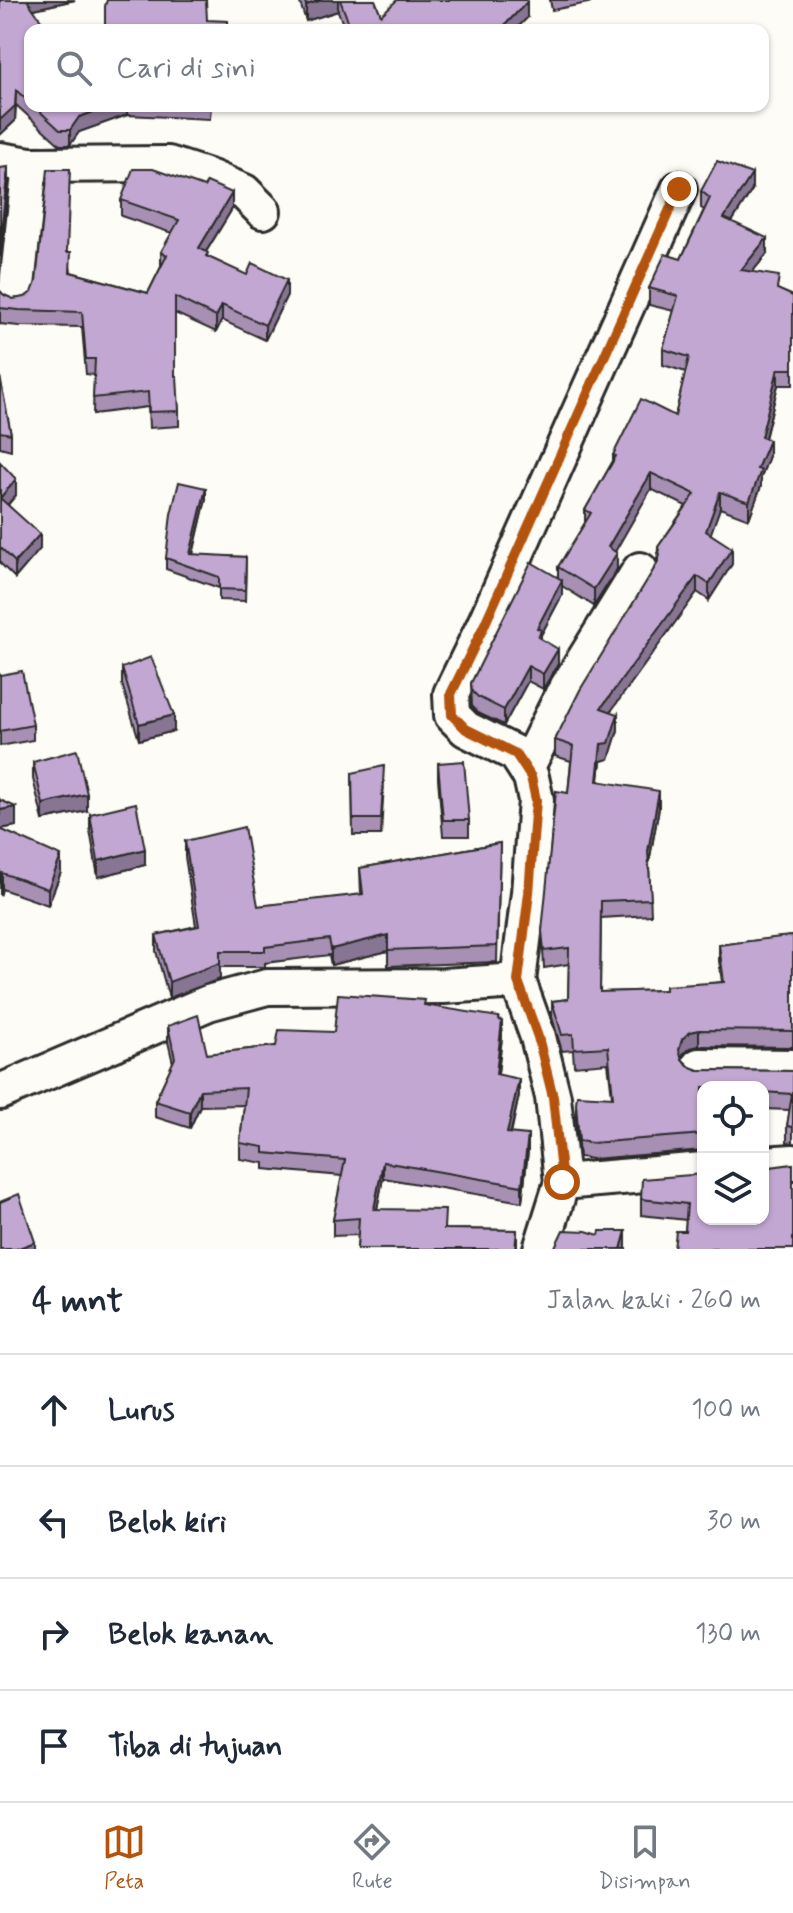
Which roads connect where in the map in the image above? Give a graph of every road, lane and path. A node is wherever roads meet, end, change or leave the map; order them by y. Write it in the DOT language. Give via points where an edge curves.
graph roads {
  1 [pos="15,162"];
  2 [pos="679,189"];
  3 [pos="263,211"];
  4 [pos="16,295"];
  5 [pos="640,570"];
  6 [pos="526,769"];
  7 [pos="518,981"];
  8 [pos="699,1066"];
  9 [pos="793,1067"];
  10 [pos="0,1092"];
  11 [pos="793,1162"];
  12 [pos="769,1164"];
  13 [pos="697,1171"];
  14 [pos="562,1182"];
  15 [pos="541,1249"];
  1 -- 3 [label="street" via="168,164 244,192"];
  1 -- 4 [label="street"];
  2 -- 6 [label="street" via="451,694 452,715 466,729 516,754"];
  5 -- 6 [label="street" via="562,696"];
  6 -- 7 [label="street" via="536,800"];
  7 -- 10 [label="street" via="267,987 208,1003"];
  7 -- 14 [label="street" via="553,1097"];
  8 -- 9 [label="street"];
  11 -- 12 [label="street"];
  13 -- 14 [label="street"];
  14 -- 15 [label="street"];
}
